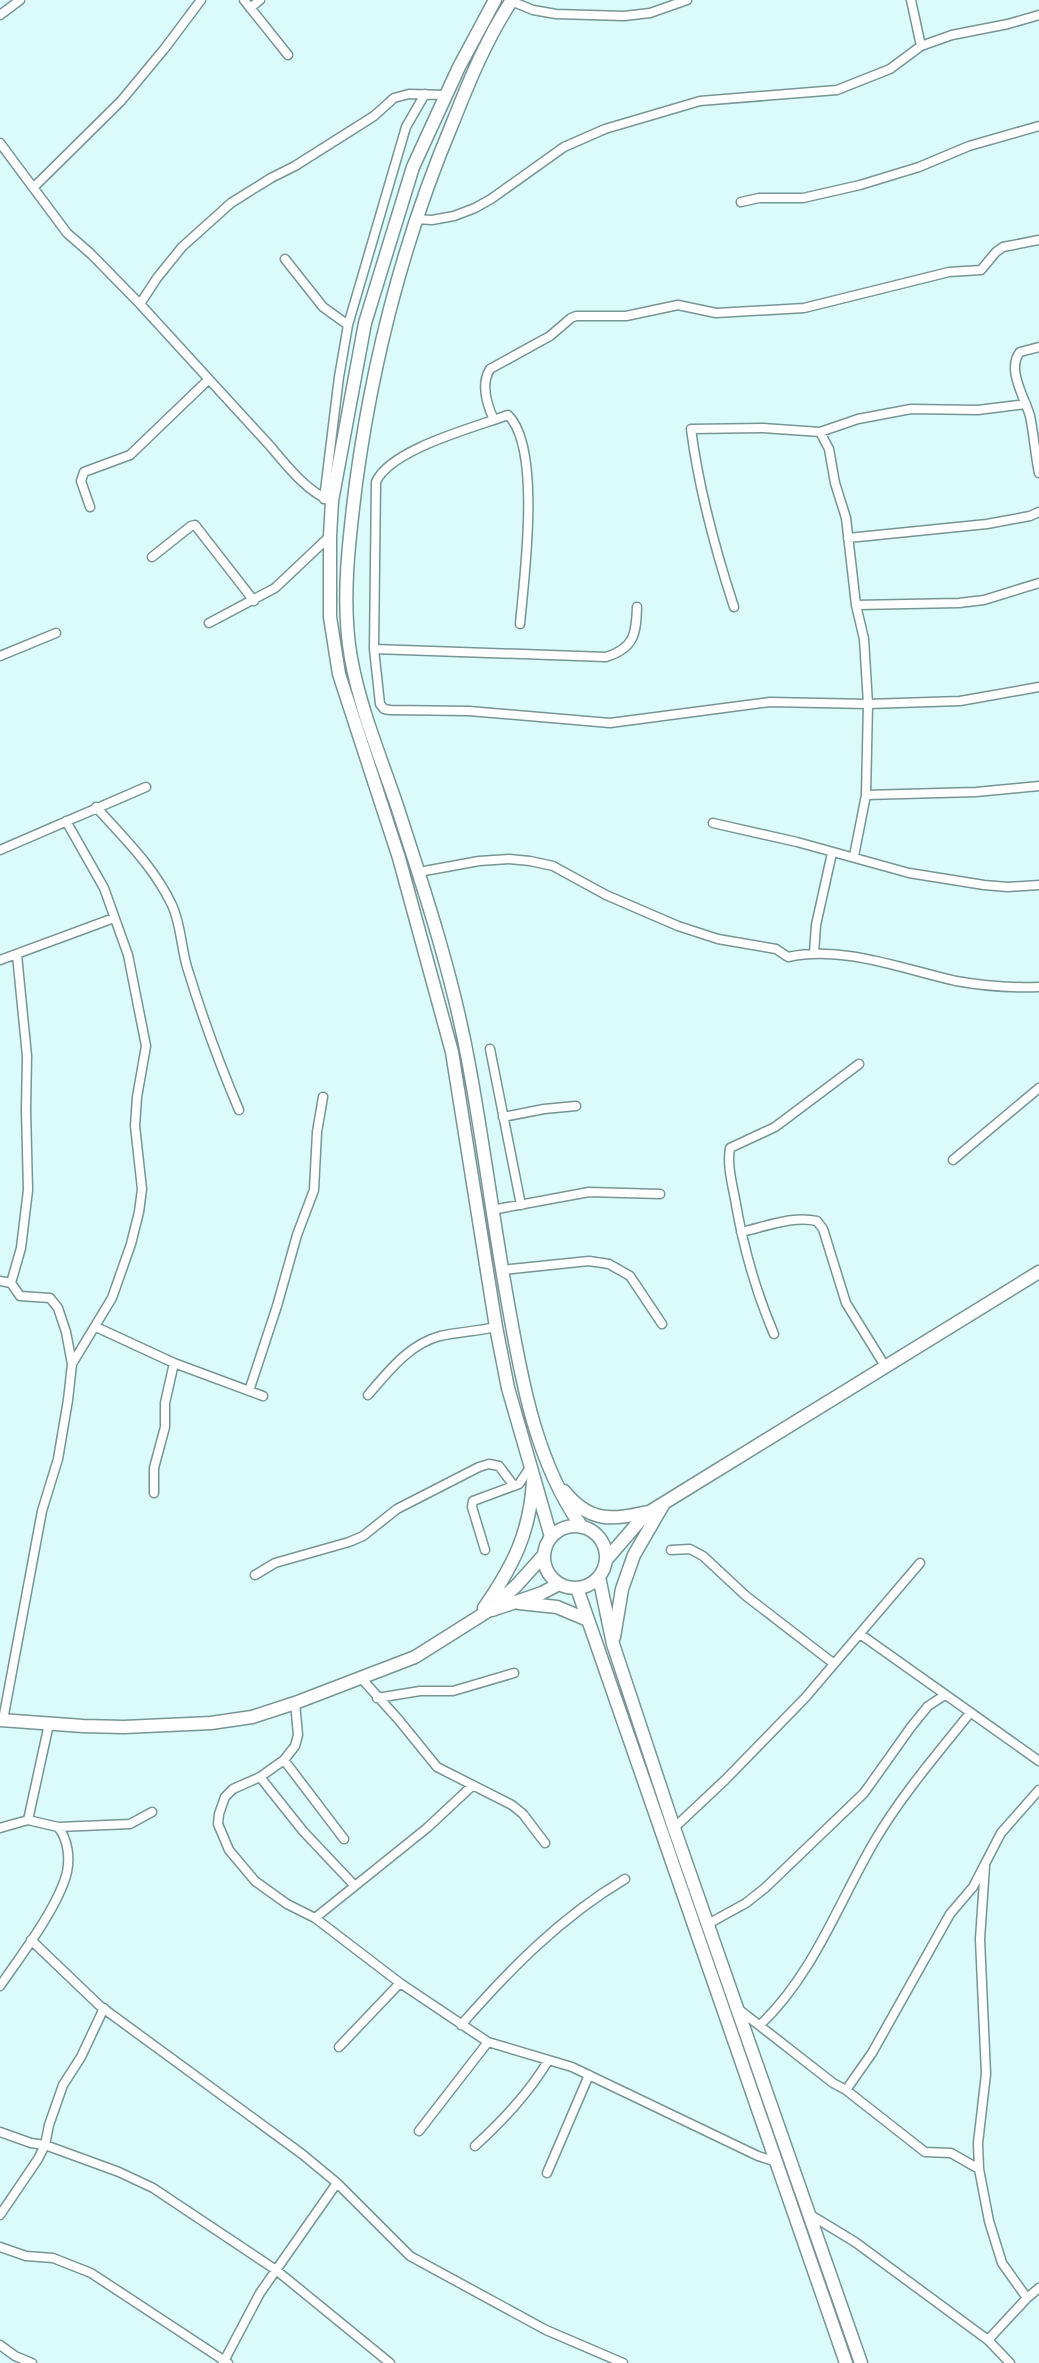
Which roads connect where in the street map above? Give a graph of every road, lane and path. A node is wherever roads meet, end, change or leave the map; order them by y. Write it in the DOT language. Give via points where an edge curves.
graph roads {
  1 [pos="20,0"];
  2 [pos="201,0"];
  3 [pos="244,0"];
  4 [pos="260,0"];
  5 [pos="495,0"];
  6 [pos="687,0"];
  7 [pos="911,0"];
  8 [pos="512,1"];
  9 [pos="250,8"];
  10 [pos="0,15"];
  11 [pos="1039,15"];
  12 [pos="921,46"];
  13 [pos="288,55"];
  14 [pos="425,94"];
  15 [pos="446,95"];
  16 [pos="1039,126"];
  17 [pos="0,143"];
  18 [pos="34,187"];
  19 [pos="741,202"];
  20 [pos="415,219"];
  21 [pos="1039,240"];
  22 [pos="285,259"];
  23 [pos="140,304"];
  24 [pos="348,325"];
  25 [pos="1039,347"];
  26 [pos="208,380"];
  27 [pos="1026,404"];
  28 [pos="494,420"];
  29 [pos="820,432"];
  30 [pos="1037,454"];
  31 [pos="1039,473"];
  32 [pos="328,500"];
  33 [pos="90,507"];
  34 [pos="1039,512"];
  35 [pos="1035,517"];
  36 [pos="330,536"];
  37 [pos="848,538"];
  38 [pos="152,557"];
  39 [pos="1039,583"];
  40 [pos="254,601"];
  41 [pos="856,604"];
  42 [pos="637,607"];
  43 [pos="734,608"];
  44 [pos="209,623"];
  45 [pos="519,624"];
  46 [pos="56,633"];
  47 [pos="374,649"];
  48 [pos="0,656"];
  49 [pos="1039,687"];
  50 [pos="868,704"];
  51 [pos="1039,786"];
  52 [pos="146,787"];
  53 [pos="866,795"];
  54 [pos="96,807"];
  55 [pos="66,821"];
  56 [pos="713,823"];
  57 [pos="0,850"];
  58 [pos="832,853"];
  59 [pos="854,856"];
  60 [pos="419,872"];
  61 [pos="1039,885"];
  62 [pos="114,918"];
  63 [pos="814,953"];
  64 [pos="17,955"];
  65 [pos="0,960"];
  66 [pos="1039,987"];
  67 [pos="490,1049"];
  68 [pos="859,1064"];
  69 [pos="1039,1088"];
  70 [pos="323,1097"];
  71 [pos="576,1106"];
  72 [pos="239,1110"];
  73 [pos="503,1117"];
  74 [pos="953,1160"];
  75 [pos="660,1194"];
  76 [pos="521,1205"];
  77 [pos="492,1210"];
  78 [pos="741,1232"];
  79 [pos="502,1270"];
  80 [pos="1039,1272"];
  81 [pos="0,1281"];
  82 [pos="11,1283"];
  83 [pos="662,1324"];
  84 [pos="96,1327"];
  85 [pos="496,1327"];
  86 [pos="774,1334"];
  87 [pos="174,1363"];
  88 [pos="72,1365"];
  89 [pos="885,1366"];
  90 [pos="249,1391"];
  91 [pos="368,1395"];
  92 [pos="263,1396"];
  93 [pos="532,1470"];
  94 [pos="554,1479"];
  95 [pos="514,1486"];
  96 [pos="154,1493"];
  97 [pos="665,1502"];
  98 [pos="647,1514"];
  99 [pos="586,1529"];
  100 [pos="551,1537"];
  101 [pos="486,1550"];
  102 [pos="671,1550"];
  103 [pos="543,1556"];
  104 [pos="606,1560"];
  105 [pos="920,1563"];
  106 [pos="255,1575"];
  107 [pos="599,1577"];
  108 [pos="559,1584"];
  109 [pos="577,1588"];
  110 [pos="515,1602"];
  111 [pos="488,1611"];
  112 [pos="476,1618"];
  113 [pos="588,1620"];
  114 [pos="860,1634"];
  115 [pos="613,1644"];
  116 [pos="833,1663"];
  117 [pos="514,1673"];
  118 [pos="361,1678"];
  119 [pos="3,1694"];
  120 [pos="945,1695"];
  121 [pos="377,1698"];
  122 [pos="295,1703"];
  123 [pos="970,1713"];
  124 [pos="2,1720"];
  125 [pos="49,1724"];
  126 [pos="284,1760"];
  127 [pos="1039,1761"];
  128 [pos="260,1777"];
  129 [pos="472,1786"];
  130 [pos="1039,1790"];
  131 [pos="152,1812"];
  132 [pos="28,1820"];
  133 [pos="58,1827"];
  134 [pos="0,1828"];
  135 [pos="674,1828"];
  136 [pos="344,1839"];
  137 [pos="545,1844"];
  138 [pos="985,1863"];
  139 [pos="625,1879"];
  140 [pos="354,1886"];
  141 [pos="315,1918"];
  142 [pos="708,1924"];
  143 [pos="31,1940"];
  144 [pos="400,1983"];
  145 [pos="0,1986"];
  146 [pos="104,2008"];
  147 [pos="737,2008"];
  148 [pos="461,2025"];
  149 [pos="760,2025"];
  150 [pos="488,2042"];
  151 [pos="339,2047"];
  152 [pos="548,2061"];
  153 [pos="589,2075"];
  154 [pos="846,2090"];
  155 [pos="0,2132"];
  156 [pos="419,2132"];
  157 [pos="45,2145"];
  158 [pos="475,2146"];
  159 [pos="777,2162"];
  160 [pos="979,2169"];
  161 [pos="547,2173"];
  162 [pos="337,2183"];
  163 [pos="809,2214"];
  164 [pos="0,2215"];
  165 [pos="0,2247"];
  166 [pos="276,2270"];
  167 [pos="1039,2288"];
  168 [pos="1027,2298"];
  169 [pos="988,2340"];
  170 [pos="0,2345"];
  171 [pos="226,2362"];
  172 [pos="32,2363"];
  173 [pos="390,2363"];
  174 [pos="623,2363"];
  175 [pos="846,2363"];
  176 [pos="861,2363"];
  177 [pos="1010,2363"];
  1 -- 10 [label="street"];
  2 -- 18 [label="street" via="121,101"];
  3 -- 9 [label="street"];
  4 -- 9 [label="street"];
  5 -- 15 [label="main road"];
  6 -- 8 [label="street" via="650,13 624,16 556,14"];
  7 -- 12 [label="street"];
  8 -- 20 [label="main road" via="479,57"];
  9 -- 13 [label="street"];
  11 -- 12 [label="street" via="952,34"];
  12 -- 20 [label="street" via="890,69 837,90 700,101 604,129 564,147 475,208 443,218"];
  14 -- 15 [label="street"];
  14 -- 23 [label="street" via="394,98 374,116 231,203 182,248"];
  14 -- 24 [label="street" via="406,127"];
  15 -- 32 [label="main road" via="413,167 365,323"];
  16 -- 19 [label="street" via="860,185 803,198"];
  17 -- 18 [label="street"];
  18 -- 23 [label="street" via="67,233"];
  20 -- 60 [label="main road" via="373,378 351,520 347,588 348,632 357,683"];
  21 -- 28 [label="street" via="1003,247 981,270 949,272 804,308 716,313 678,305 626,316 576,316 550,336 490,369 485,381 486,400"];
  22 -- 24 [label="street" via="323,307"];
  23 -- 26 [label="street"];
  24 -- 32 [label="street" via="339,377"];
  25 -- 27 [label="street" via="1020,352 1016,358 1017,383"];
  26 -- 32 [label="street" via="289,470"];
  26 -- 33 [label="street" via="130,455 84,472 81,481"];
  27 -- 29 [label="street" via="978,411 911,409 858,419"];
  27 -- 30 [label="street"];
  28 -- 45 [label="street" via="508,415 513,420 527,481 529,513"];
  28 -- 47 [label="street" via="438,438 379,475"];
  29 -- 37 [label="street" via="829,449"];
  29 -- 43 [label="street" via="691,429 716,549"];
  30 -- 31 [label="street"];
  32 -- 36 [label="main road"];
  34 -- 35 [label="street"];
  35 -- 37 [label="street"];
  36 -- 40 [label="street" via="275,588"];
  36 -- 85 [label="main road" via="330,617 335,656 399,858 453,1052"];
  37 -- 41 [label="street"];
  38 -- 40 [label="street" via="195,525"];
  39 -- 41 [label="street" via="984,600 959,603"];
  40 -- 44 [label="street"];
  41 -- 50 [label="street" via="864,639"];
  42 -- 47 [label="street" via="631,641 606,657"];
  46 -- 48 [label="street"];
  47 -- 50 [label="street" via="380,704 390,710 469,711 610,723 770,702"];
  49 -- 50 [label="street" via="960,701"];
  50 -- 53 [label="street"];
  51 -- 53 [label="street"];
  52 -- 54 [label="street"];
  53 -- 59 [label="street"];
  54 -- 55 [label="street"];
  54 -- 72 [label="street" via="138,853 173,907 202,1014"];
  55 -- 57 [label="street"];
  55 -- 62 [label="street" via="104,888"];
  56 -- 58 [label="street"];
  58 -- 59 [label="street"];
  58 -- 63 [label="street"];
  59 -- 61 [label="street" via="909,873 984,885"];
  60 -- 63 [label="street" via="479,861 530,861 553,866 606,895 718,939 776,949 788,957"];
  60 -- 77 [label="main road" via="469,1061"];
  62 -- 64 [label="street"];
  62 -- 84 [label="street" via="128,955 146,1046 135,1126 142,1189 130,1244 112,1298"];
  63 -- 66 [label="street" via="891,964 988,986"];
  64 -- 65 [label="street"];
  64 -- 82 [label="street" via="27,1056 28,1190"];
  67 -- 73 [label="street"];
  68 -- 78 [label="street" via="775,1127 730,1148"];
  69 -- 74 [label="street"];
  70 -- 90 [label="street" via="314,1190"];
  71 -- 73 [label="street"];
  73 -- 76 [label="street"];
  75 -- 76 [label="street" via="589,1192"];
  76 -- 77 [label="street"];
  77 -- 79 [label="main road"];
  78 -- 86 [label="street"];
  78 -- 89 [label="street" via="806,1218 817,1221 846,1303"];
  79 -- 83 [label="street" via="589,1261 609,1264 630,1276"];
  79 -- 94 [label="main road" via="519,1364"];
  80 -- 89 [label="main road"];
  81 -- 82 [label="street"];
  82 -- 88 [label="street" via="20,1296 50,1298 58,1308"];
  84 -- 87 [label="street"];
  84 -- 88 [label="street" via="86,1335"];
  85 -- 91 [label="street" via="423,1344 396,1364"];
  85 -- 93 [label="main road" via="508,1388"];
  87 -- 90 [label="street"];
  87 -- 96 [label="street" via="165,1403 165,1427 154,1468"];
  88 -- 119 [label="street" via="58,1459 42,1511"];
  89 -- 97 [label="main road"];
  90 -- 92 [label="street"];
  93 -- 95 [label="street"];
  93 -- 100 [label="main road"];
  93 -- 112 [label="main road" via="529,1520 522,1542 503,1580"];
  94 -- 98 [label="main road" via="580,1508 593,1515 615,1518"];
  94 -- 99 [label="main road" via="567,1506"];
  95 -- 101 [label="street" via="473,1501"];
  95 -- 106 [label="street" via="499,1466 479,1467 397,1509 363,1536 275,1563"];
  97 -- 98 [label="main road"];
  97 -- 115 [label="main road" via="634,1555 622,1588"];
  98 -- 99 [label="main road"];
  98 -- 104 [label="main road"];
  99 -- 100 [label="main road" via="562,1529"];
  99 -- 104 [label="main road" via="604,1546"];
  100 -- 103 [label="main road"];
  102 -- 116 [label="street" via="690,1549 703,1556 746,1596"];
  103 -- 108 [label="main road" via="549,1575"];
  103 -- 111 [label="main road"];
  104 -- 107 [label="main road"];
  105 -- 114 [label="street"];
  107 -- 109 [label="main road"];
  107 -- 115 [label="main road"];
  108 -- 109 [label="main road"];
  108 -- 110 [label="main road"];
  109 -- 113 [label="main road"];
  110 -- 111 [label="main road"];
  110 -- 113 [label="main road" via="557,1607"];
  111 -- 112 [label="main road"];
  112 -- 118 [label="main road" via="415,1657"];
  113 -- 159 [label="main road"];
  114 -- 116 [label="street"];
  114 -- 120 [label="street"];
  115 -- 135 [label="main road"];
  116 -- 135 [label="street" via="805,1698"];
  117 -- 121 [label="street" via="453,1691 420,1691"];
  118 -- 121 [label="street"];
  118 -- 122 [label="main road"];
  119 -- 124 [label="street"];
  120 -- 123 [label="street"];
  120 -- 142 [label="street" via="928,1706 864,1793 765,1888"];
  121 -- 129 [label="street" via="437,1767"];
  122 -- 125 [label="main road" via="252,1717 212,1723 124,1727"];
  122 -- 126 [label="street" via="298,1735"];
  123 -- 127 [label="street"];
  123 -- 149 [label="street" via="920,1775 875,1841 814,1955 791,1990"];
  124 -- 125 [label="main road"];
  125 -- 132 [label="street"];
  126 -- 128 [label="street"];
  126 -- 136 [label="street"];
  128 -- 140 [label="street"];
  128 -- 141 [label="street" via="240,1784 225,1797 218,1824 229,1850 255,1881 286,1904"];
  129 -- 137 [label="street" via="513,1805"];
  129 -- 140 [label="street"];
  130 -- 138 [label="street" via="1001,1833"];
  131 -- 133 [label="street" via="130,1824"];
  132 -- 133 [label="street"];
  132 -- 134 [label="street"];
  133 -- 143 [label="street" via="66,1845 67,1872"];
  135 -- 142 [label="main road"];
  138 -- 154 [label="street" via="973,1887 950,1914 872,2053"];
  138 -- 160 [label="street" via="980,1939 987,2074 978,2143"];
  139 -- 148 [label="street" via="549,1934"];
  140 -- 141 [label="street"];
  141 -- 144 [label="street"];
  142 -- 147 [label="main road"];
  143 -- 145 [label="street"];
  143 -- 146 [label="street"];
  144 -- 148 [label="street"];
  144 -- 151 [label="street"];
  146 -- 157 [label="street" via="63,2085"];
  146 -- 162 [label="street"];
  147 -- 149 [label="street"];
  147 -- 163 [label="main road"];
  148 -- 150 [label="street"];
  149 -- 154 [label="street"];
  150 -- 152 [label="street"];
  150 -- 156 [label="street"];
  152 -- 153 [label="street"];
  152 -- 158 [label="street" via="508,2115"];
  153 -- 159 [label="street"];
  153 -- 161 [label="street"];
  154 -- 160 [label="street" via="926,2152 951,2153"];
  155 -- 157 [label="street"];
  157 -- 164 [label="street"];
  157 -- 166 [label="street" via="153,2188"];
  159 -- 175 [label="main road"];
  160 -- 168 [label="street" via="1002,2263"];
  162 -- 166 [label="street"];
  162 -- 174 [label="street" via="410,2256 546,2330"];
  163 -- 169 [label="street" via="855,2242"];
  163 -- 176 [label="main road"];
  165 -- 171 [label="street" via="26,2256 52,2258 92,2273"];
  166 -- 171 [label="street" via="260,2293"];
  166 -- 173 [label="street"];
  167 -- 168 [label="street"];
  168 -- 169 [label="street"];
  169 -- 177 [label="street"];
  170 -- 172 [label="street"];
}
